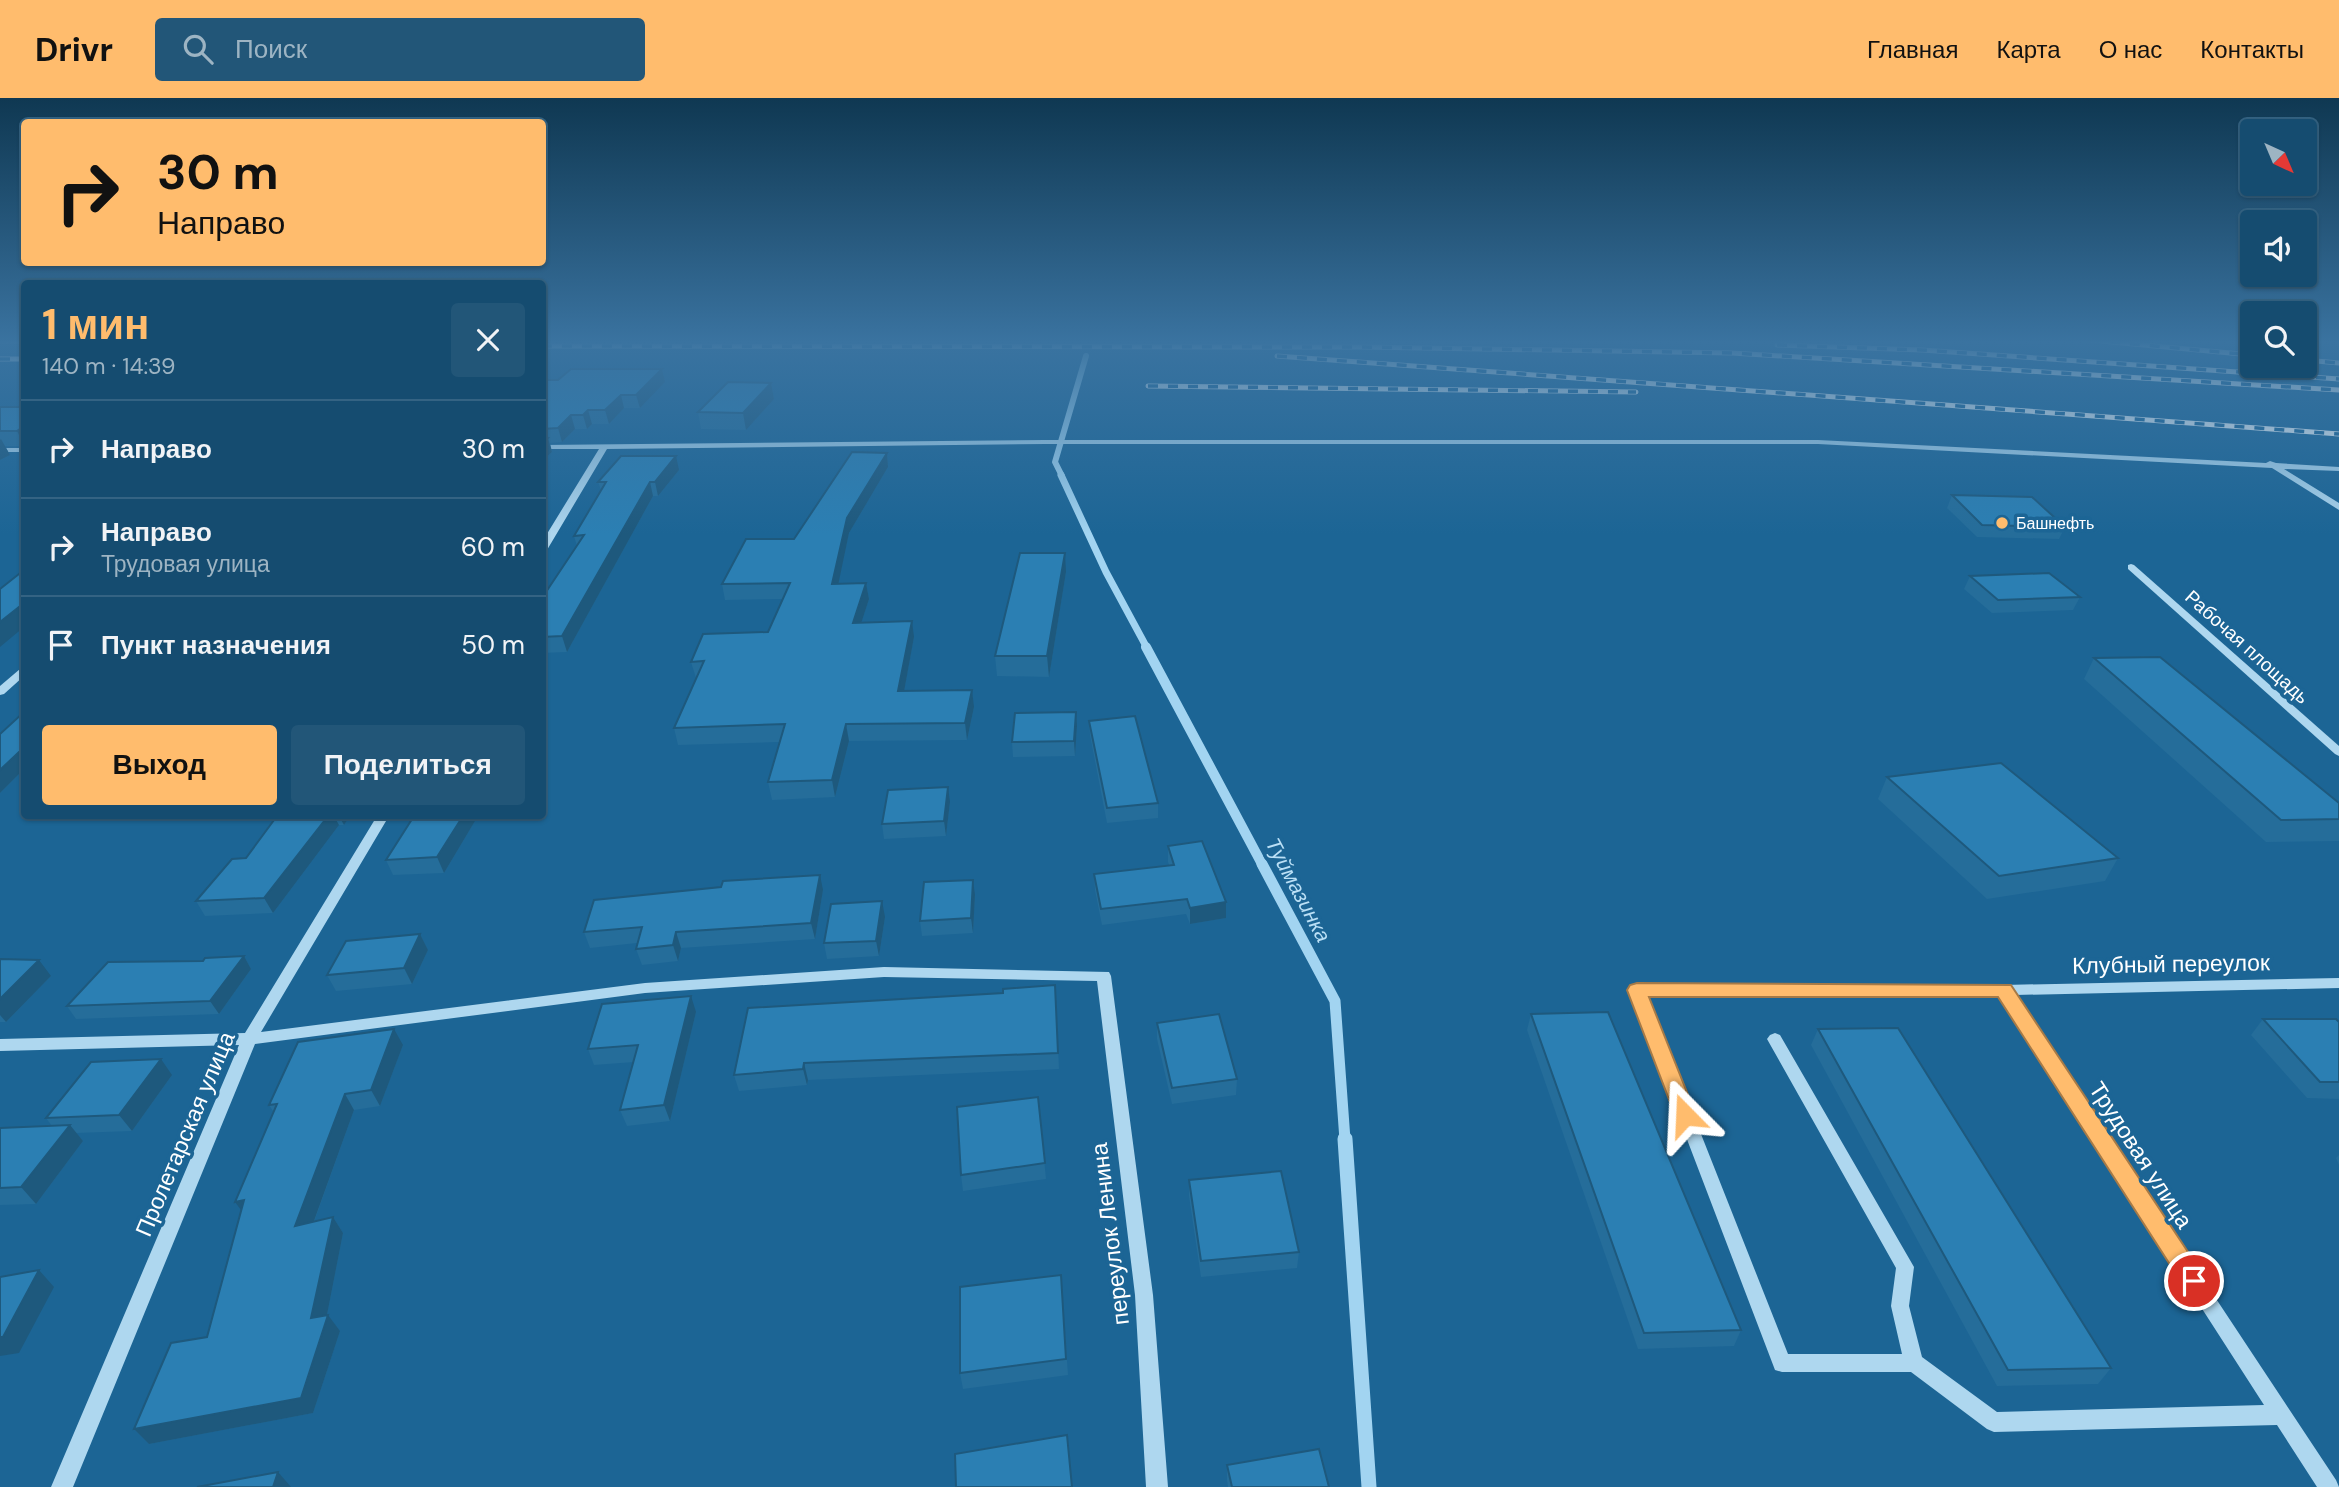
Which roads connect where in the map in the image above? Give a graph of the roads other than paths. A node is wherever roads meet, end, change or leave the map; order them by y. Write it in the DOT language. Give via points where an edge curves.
graph roads {
  1 [pos="605,446"];
  2 [pos="546,447"];
  3 [pos="0,450"];
  4 [pos="21,450"];
  5 [pos="2270,463"];
  6 [pos="2339,469"];
  7 [pos="2339,507"];
  8 [pos="546,543"];
  9 [pos="2131,568"];
  10 [pos="21,674"];
  11 [pos="0,692"];
  12 [pos="2339,752"];
  13 [pos="381,819"];
  14 [pos="1104,975"];
  15 [pos="2339,982"];
  16 [pos="2004,990"];
  17 [pos="1775,1039"];
  18 [pos="248,1040"];
  19 [pos="0,1045"];
  20 [pos="1914,1363"];
  21 [pos="2281,1415"];
  22 [pos="62,1487"];
  23 [pos="1157,1487"];
  24 [pos="2329,1487"];
  1 -- 2 [label="street"];
  1 -- 5 [label="street" via="1818,442"];
  1 -- 8 [label="street"];
  3 -- 4 [label="street"];
  5 -- 6 [label="street"];
  5 -- 7 [label="street"];
  9 -- 12 [label="street, Рабочая площадь"];
  10 -- 11 [label="street"];
  13 -- 18 [label="street, Пролетарская улица"];
  14 -- 18 [label="street" via="884,972 645,988"];
  14 -- 23 [label="street, переулок Ленина" via="1144,1296"];
  15 -- 16 [label="street, Клубный переулок"];
  16 -- 20 [label="street, Клубный переулок" via="1637,990 1782,1363"];
  16 -- 21 [label="street, Трудовая улица"];
  17 -- 20 [label="street" via="1905,1267 1900,1306"];
  18 -- 19 [label="street"];
  18 -- 22 [label="street, Пролетарская улица"];
  20 -- 21 [label="street" via="1994,1422"];
  21 -- 24 [label="street, Трудовая улица"];
}
